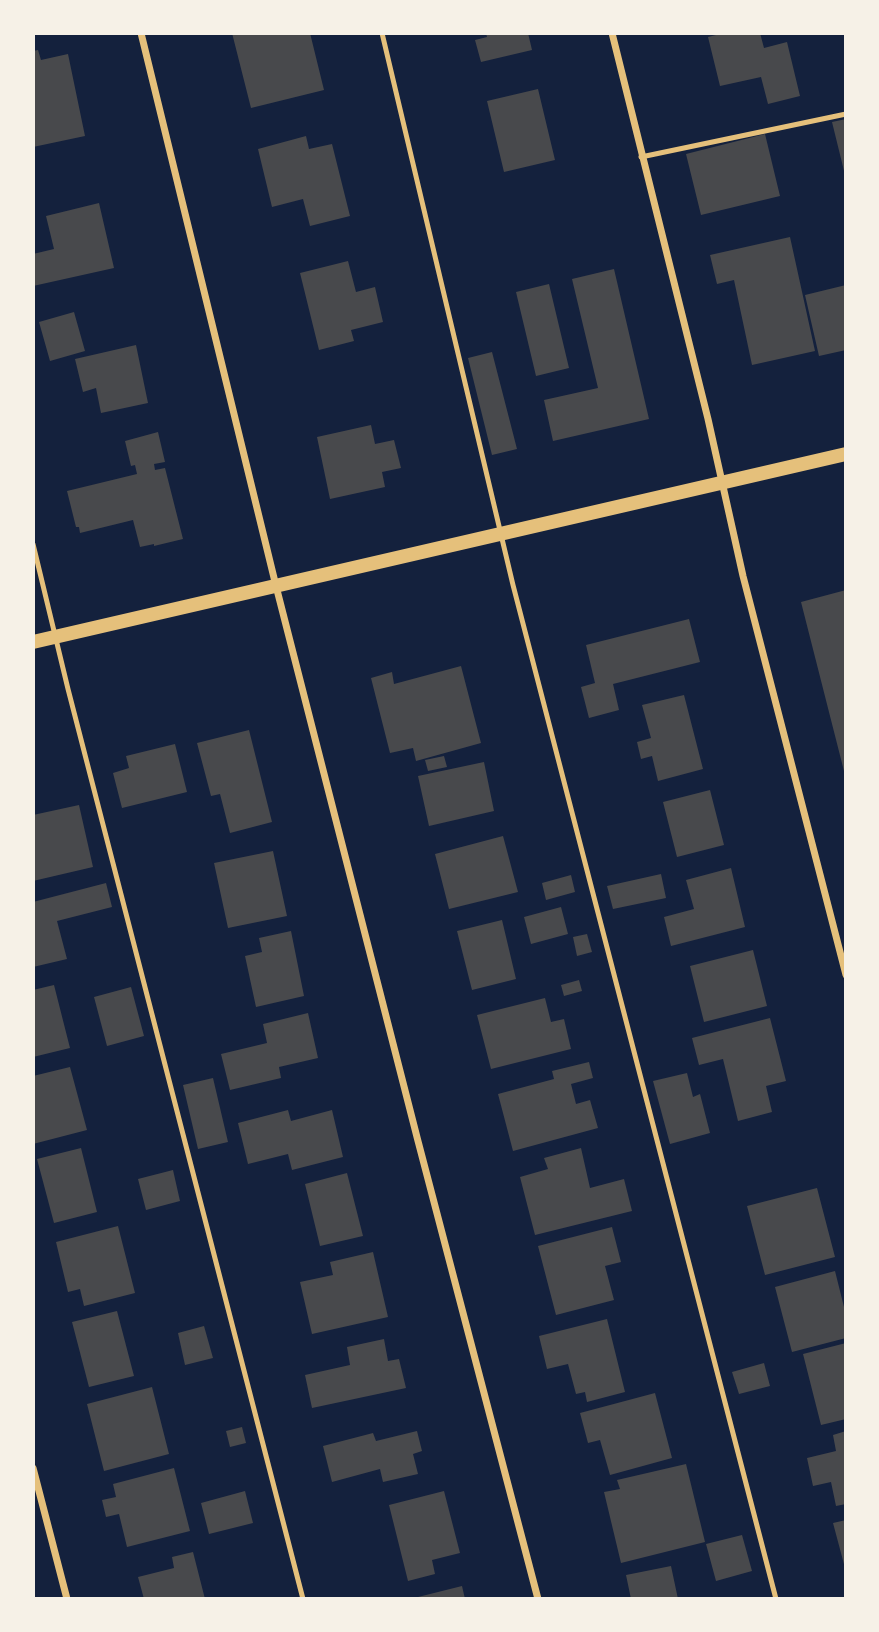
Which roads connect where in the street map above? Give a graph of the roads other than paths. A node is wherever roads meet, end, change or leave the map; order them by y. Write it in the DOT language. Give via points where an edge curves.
graph roads {
  1 [pos="141,33"];
  2 [pos="382,33"];
  3 [pos="612,33"];
  4 [pos="846,114"];
  5 [pos="641,157"];
  6 [pos="846,454"];
  7 [pos="722,483"];
  8 [pos="501,534"];
  9 [pos="33,544"];
  10 [pos="276,586"];
  11 [pos="55,637"];
  12 [pos="33,642"];
  13 [pos="846,975"];
  14 [pos="33,1468"];
  15 [pos="67,1599"];
  16 [pos="303,1599"];
  17 [pos="538,1599"];
  18 [pos="776,1599"];
  1 -- 10 [label="street"];
  2 -- 8 [label="lane"];
  3 -- 5 [label="street"];
  4 -- 5 [label="lane"];
  5 -- 7 [label="street"];
  6 -- 7 [label="main road"];
  7 -- 8 [label="main road"];
  7 -- 13 [label="street"];
  8 -- 10 [label="main road"];
  8 -- 18 [label="lane"];
  9 -- 11 [label="lane"];
  10 -- 11 [label="main road"];
  10 -- 17 [label="street"];
  11 -- 12 [label="main road"];
  11 -- 16 [label="lane"];
  14 -- 15 [label="street"];
}
